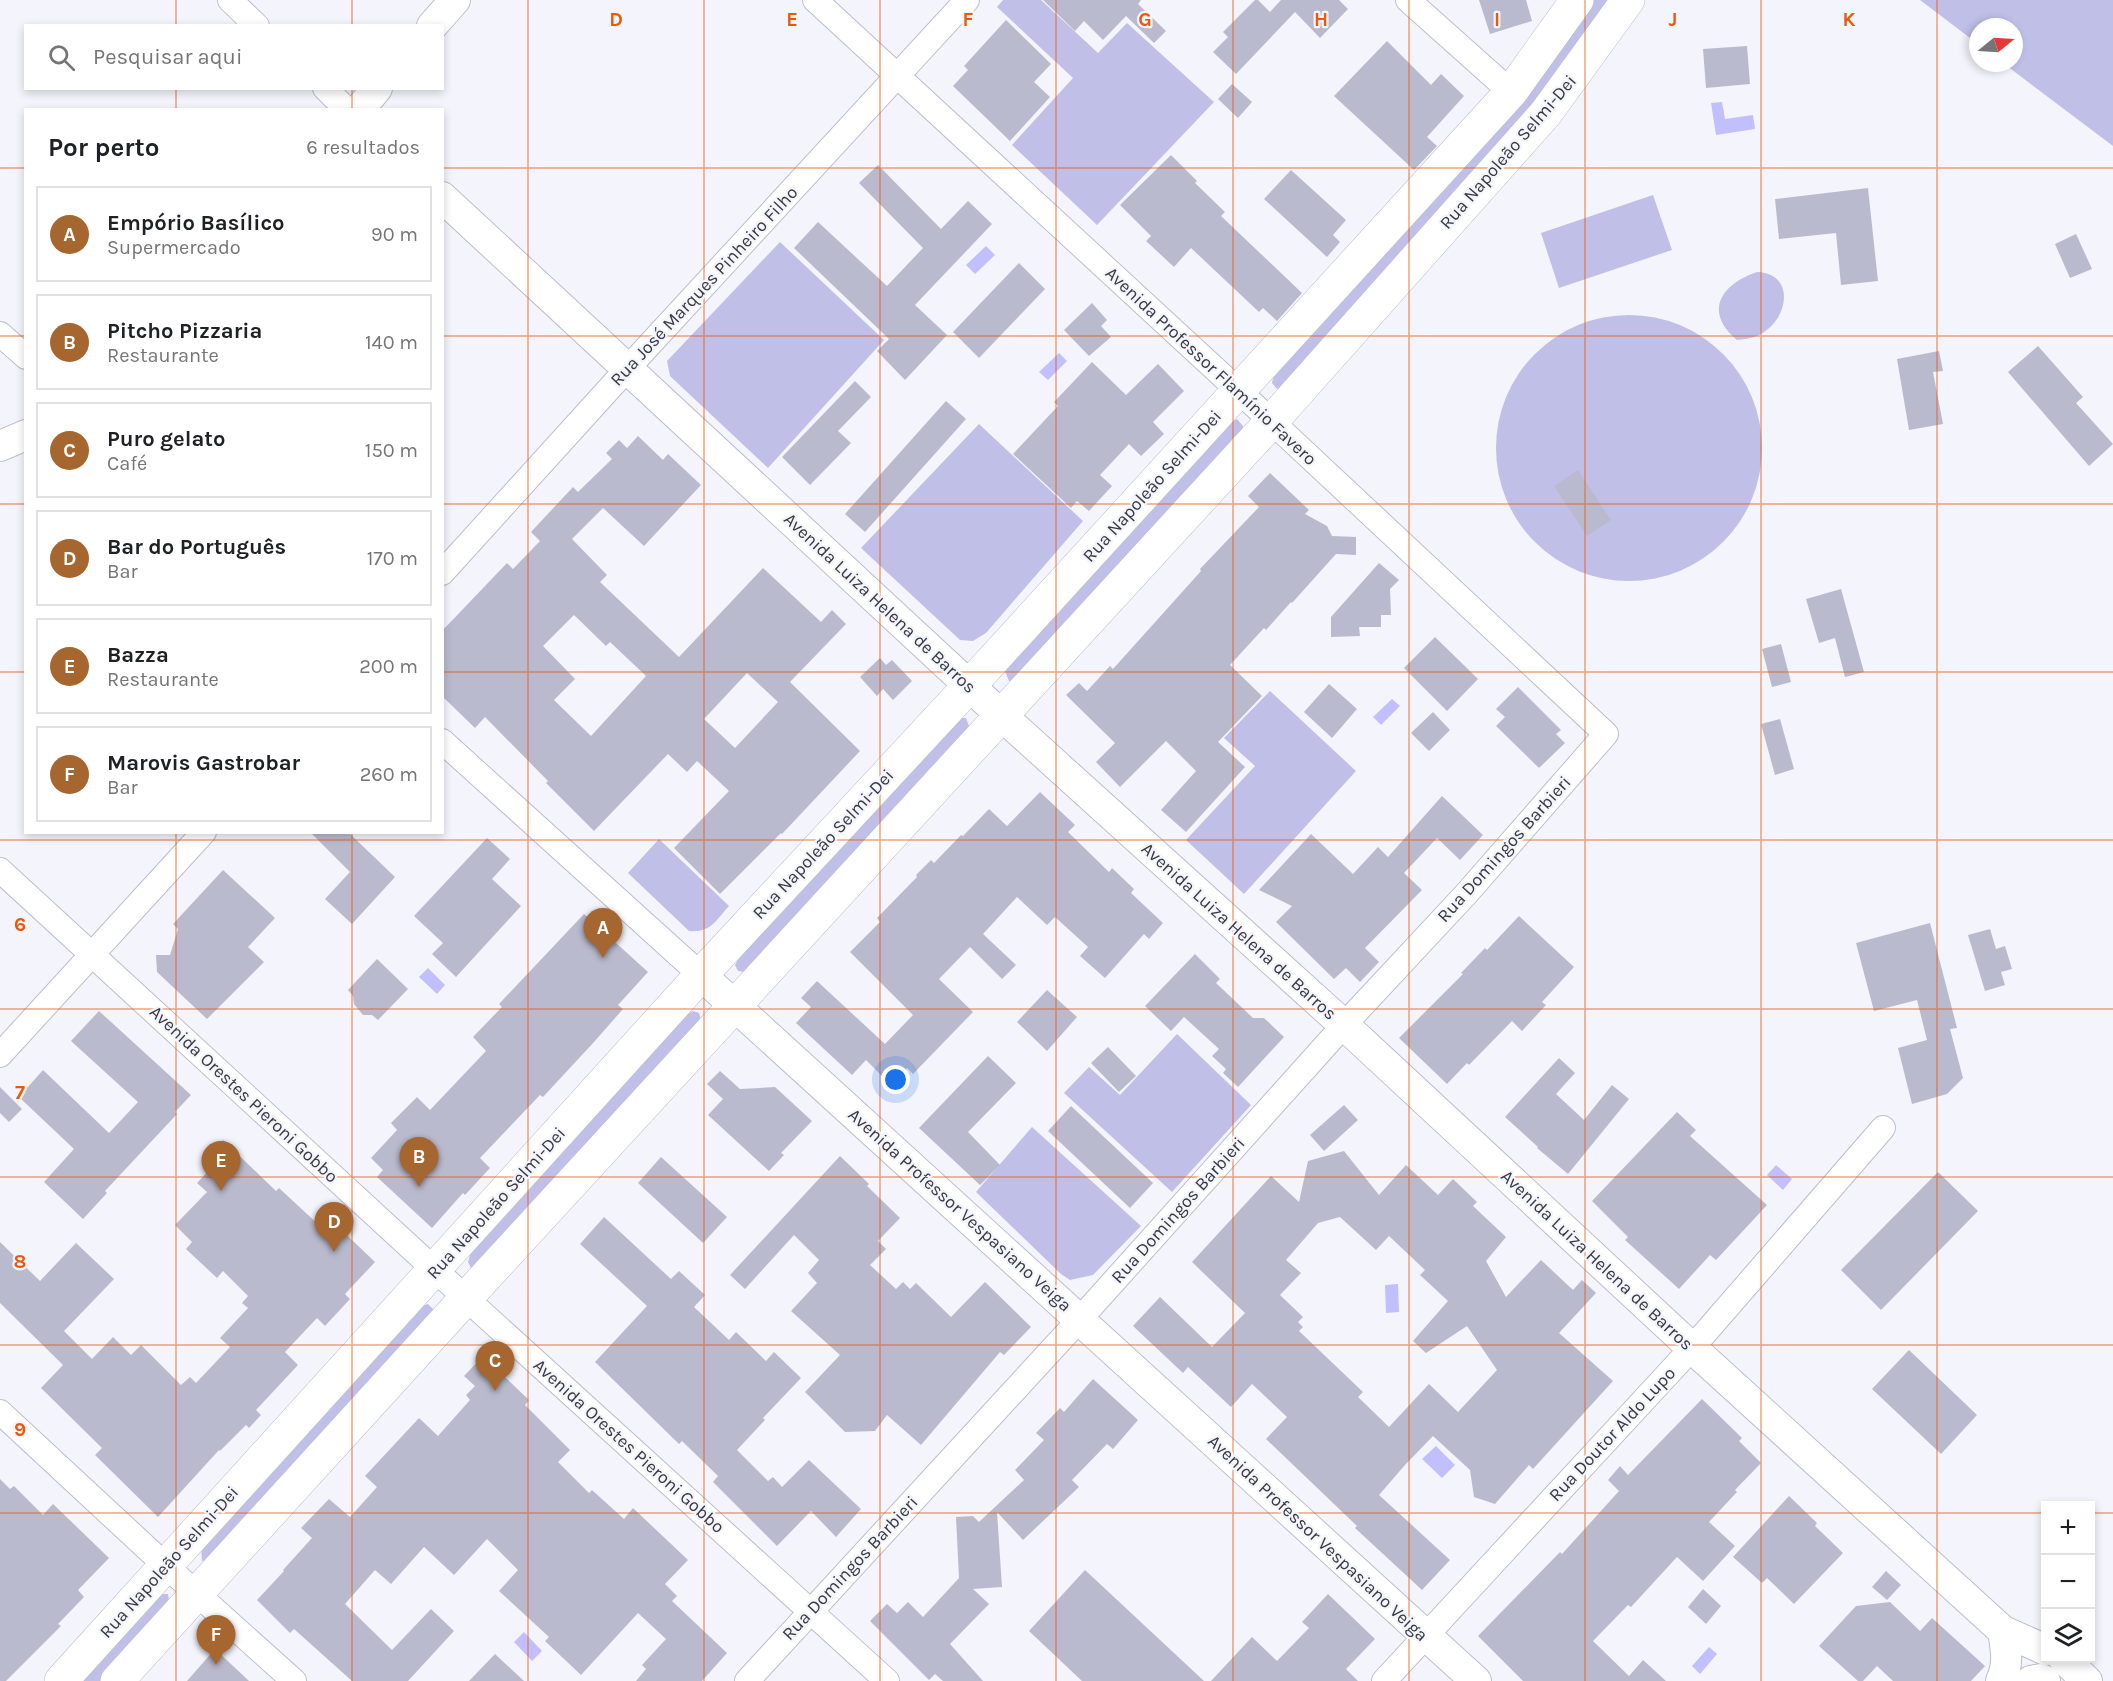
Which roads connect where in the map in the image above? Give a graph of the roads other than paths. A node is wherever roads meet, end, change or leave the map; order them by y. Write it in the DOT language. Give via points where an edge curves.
graph roads {
  1 [pos="230,0"];
  2 [pos="455,0"];
  3 [pos="815,0"];
  4 [pos="968,0"];
  5 [pos="1408,0"];
  6 [pos="1577,0"];
  7 [pos="1628,0"];
  8 [pos="255,24"];
  9 [pos="434,24"];
  10 [pos="898,76"];
  11 [pos="327,90"];
  12 [pos="375,90"];
  13 [pos="1511,92"];
  14 [pos="345,108"];
  15 [pos="361,108"];
  16 [pos="444,199"];
  17 [pos="0,334"];
  18 [pos="24,355"];
  19 [pos="628,369"];
  20 [pos="1239,391"];
  21 [pos="1271,422"];
  22 [pos="24,436"];
  23 [pos="0,446"];
  24 [pos="444,571"];
  25 [pos="970,686"];
  26 [pos="1000,715"];
  27 [pos="1606,734"];
  28 [pos="444,743"];
  29 [pos="202,834"];
  30 [pos="0,870"];
  31 [pos="92,954"];
  32 [pos="701,975"];
  33 [pos="736,1005"];
  34 [pos="1344,1025"];
  35 [pos="0,1055"];
  36 [pos="1883,1128"];
  37 [pos="435,1270"];
  38 [pos="467,1297"];
  39 [pos="1080,1319"];
  40 [pos="1692,1348"];
  41 [pos="0,1412"];
  42 [pos="166,1566"];
  43 [pos="197,1594"];
  44 [pos="810,1611"];
  45 [pos="2003,1631"];
  46 [pos="1424,1636"];
  47 [pos="2041,1648"];
  48 [pos="2067,1663"];
  49 [pos="61,1681"];
  50 [pos="117,1681"];
  51 [pos="294,1681"];
  52 [pos="747,1681"];
  53 [pos="887,1681"];
  54 [pos="1384,1681"];
  55 [pos="1476,1681"];
  56 [pos="2001,1681"];
  57 [pos="2031,1681"];
  58 [pos="2045,1681"];
  59 [pos="2087,1681"];
  1 -- 8 [label="street"];
  2 -- 9 [label="street"];
  3 -- 10 [label="street, Avenida Professor Flamínio Favero"];
  4 -- 10 [label="street, Rua José Marques Pinheiro Filho"];
  5 -- 13 [label="street"];
  6 -- 13 [label="main road, Rua Napoleão Selmi-Dei"];
  7 -- 21 [label="main road, Rua Napoleão Selmi-Dei" via="1546,113"];
  10 -- 19 [label="street, Rua José Marques Pinheiro Filho"];
  10 -- 20 [label="street, Avenida Professor Flamínio Favero"];
  11 -- 14 [label="street"];
  12 -- 15 [label="street"];
  13 -- 20 [label="main road, Rua Napoleão Selmi-Dei"];
  16 -- 19 [label="street, Avenida Luiza Helena de Barros"];
  17 -- 18 [label="street"];
  19 -- 24 [label="street, Rua José Marques Pinheiro Filho"];
  19 -- 25 [label="street, Avenida Luiza Helena de Barros"];
  20 -- 21 [label="street, Avenida Professor Flamínio Favero"];
  20 -- 25 [label="main road, Rua Napoleão Selmi-Dei"];
  21 -- 26 [label="main road, Rua Napoleão Selmi-Dei"];
  21 -- 27 [label="street, Avenida Professor Flamínio Favero"];
  22 -- 23 [label="street"];
  25 -- 26 [label="street, Avenida Luiza Helena de Barros"];
  25 -- 32 [label="main road, Rua Napoleão Selmi-Dei"];
  26 -- 33 [label="main road, Rua Napoleão Selmi-Dei"];
  26 -- 34 [label="street, Avenida Luiza Helena de Barros"];
  27 -- 34 [label="street, Rua Domingos Barbieri" via="1467,893"];
  28 -- 32 [label="street, Avenida Professor Vespasiano Veiga"];
  29 -- 31 [label="street"];
  30 -- 31 [label="street, Avenida Orestes Pieroni Gobbo"];
  31 -- 35 [label="street"];
  31 -- 37 [label="street, Avenida Orestes Pieroni Gobbo"];
  32 -- 33 [label="street, Avenida Professor Vespasiano Veiga"];
  32 -- 37 [label="main road, Rua Napoleão Selmi-Dei"];
  33 -- 38 [label="main road, Rua Napoleão Selmi-Dei"];
  33 -- 39 [label="street, Avenida Professor Vespasiano Veiga"];
  34 -- 39 [label="street, Rua Domingos Barbieri"];
  34 -- 40 [label="street, Avenida Luiza Helena de Barros"];
  36 -- 40 [label="street, Rua Doutor Aldo Lupo"];
  37 -- 38 [label="street, Avenida Orestes Pieroni Gobbo"];
  37 -- 42 [label="main road, Rua Napoleão Selmi-Dei"];
  38 -- 43 [label="main road, Rua Napoleão Selmi-Dei"];
  38 -- 44 [label="street, Avenida Orestes Pieroni Gobbo"];
  39 -- 44 [label="street, Rua Domingos Barbieri"];
  39 -- 46 [label="street, Avenida Professor Vespasiano Veiga"];
  40 -- 45 [label="street, Avenida Luiza Helena de Barros"];
  40 -- 46 [label="street, Rua Doutor Aldo Lupo"];
  41 -- 42 [label="street"];
  42 -- 43 [label="street"];
  42 -- 49 [label="main road, Rua Napoleão Selmi-Dei"];
  43 -- 50 [label="main road, Rua Napoleão Selmi-Dei"];
  43 -- 51 [label="street"];
  44 -- 52 [label="street, Rua Domingos Barbieri"];
  44 -- 53 [label="street, Avenida Orestes Pieroni Gobbo"];
  45 -- 47 [label="street, Avenida Luiza Helena de Barros"];
  45 -- 56 [label="street" via="2007,1654"];
  46 -- 54 [label="street, Rua Doutor Aldo Lupo"];
  46 -- 55 [label="street, Avenida Professor Vespasiano Veiga"];
  48 -- 59 [label="street"];
  57 -- 58 [label="street"];
}
